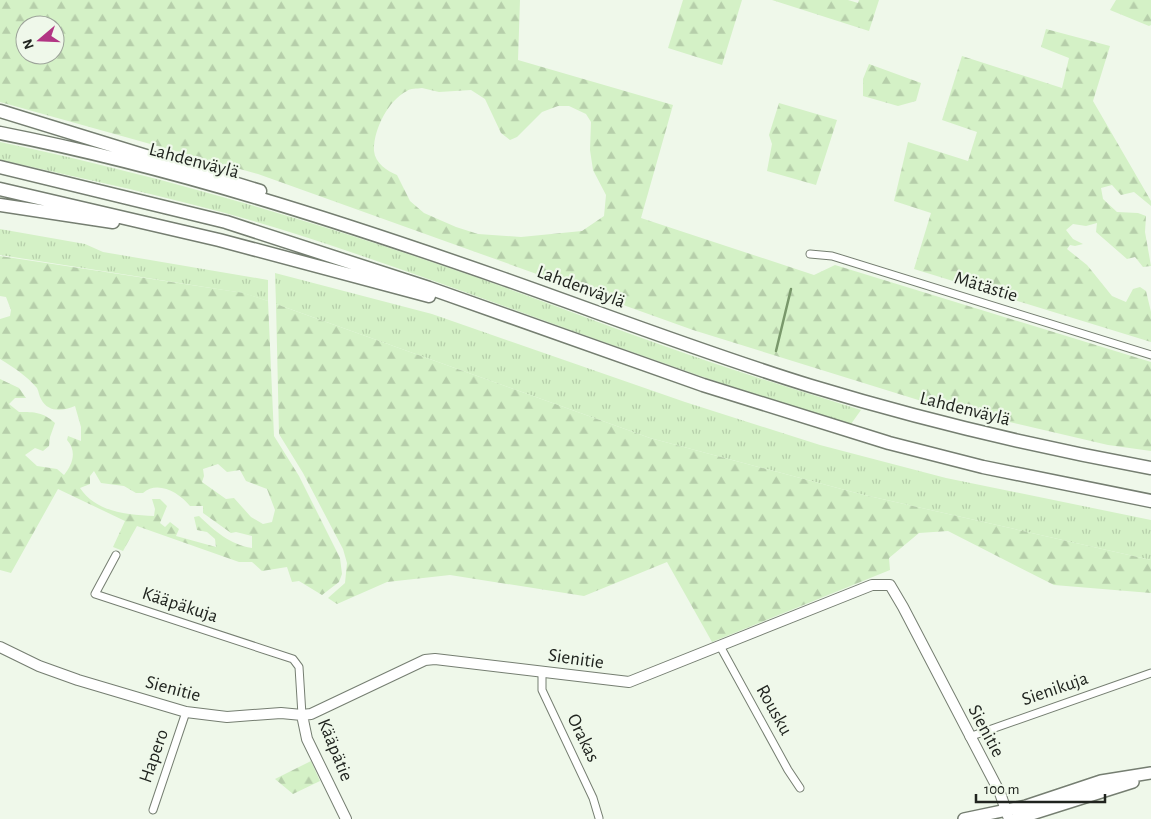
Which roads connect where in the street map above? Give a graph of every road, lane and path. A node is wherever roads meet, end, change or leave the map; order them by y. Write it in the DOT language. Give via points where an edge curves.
graph roads {
  1 [pos="0,111"];
  2 [pos="0,133"];
  3 [pos="0,167"];
  4 [pos="0,189"];
  5 [pos="0,205"];
  6 [pos="320,217"];
  7 [pos="219,240"];
  8 [pos="810,254"];
  9 [pos="480,307"];
  10 [pos="1151,355"];
  11 [pos="1151,468"];
  12 [pos="1151,502"];
  13 [pos="116,555"];
  14 [pos="720,646"];
  15 [pos="0,647"];
  16 [pos="297,662"];
  17 [pos="542,672"];
  18 [pos="1151,672"];
  19 [pos="186,712"];
  20 [pos="302,715"];
  21 [pos="969,737"];
  22 [pos="1151,773"];
  23 [pos="1151,778"];
  24 [pos="800,788"];
  25 [pos="152,810"];
  26 [pos="1008,814"];
  27 [pos="599,818"];
  28 [pos="346,819"];
  29 [pos="964,819"];
  30 [pos="1016,819"];
  1 -- 6 [label="highway" via="244,185"];
  2 -- 6 [label="highway, Lahdenväylä" via="232,190"];
  3 -- 9 [label="highway" via="226,222"];
  4 -- 7 [label="highway"];
  5 -- 7 [label="highway"];
  6 -- 11 [label="highway, Lahdenväylä" via="810,385 990,436"];
  7 -- 9 [label="highway" via="426,296"];
  8 -- 10 [label="street, Mätästie" via="832,256"];
  9 -- 12 [label="highway" via="703,385 889,443 983,468"];
  13 -- 16 [label="street, Kääpäkuja" via="95,594"];
  14 -- 17 [label="street, Sienitie" via="629,682"];
  14 -- 21 [label="street, Sienitie" via="872,585 890,585"];
  14 -- 24 [label="street, Rousku"];
  15 -- 19 [label="street, Sienitie" via="50,670"];
  16 -- 20 [label="street, Kääpätie"];
  17 -- 20 [label="street, Sienitie" via="444,658 425,660 330,706"];
  17 -- 27 [label="street, Orakas" via="542,690 593,798"];
  18 -- 21 [label="street, Sienikuja"];
  19 -- 20 [label="street, Sienitie" via="227,717 281,713"];
  19 -- 25 [label="street, Hapero"];
  20 -- 28 [label="street, Kääpätie" via="308,739"];
  21 -- 26 [label="street, Sienitie"];
  22 -- 26 [label="main road" via="1101,781"];
  23 -- 30 [label="main road" via="1122,784"];
  26 -- 29 [label="main road"];
}
